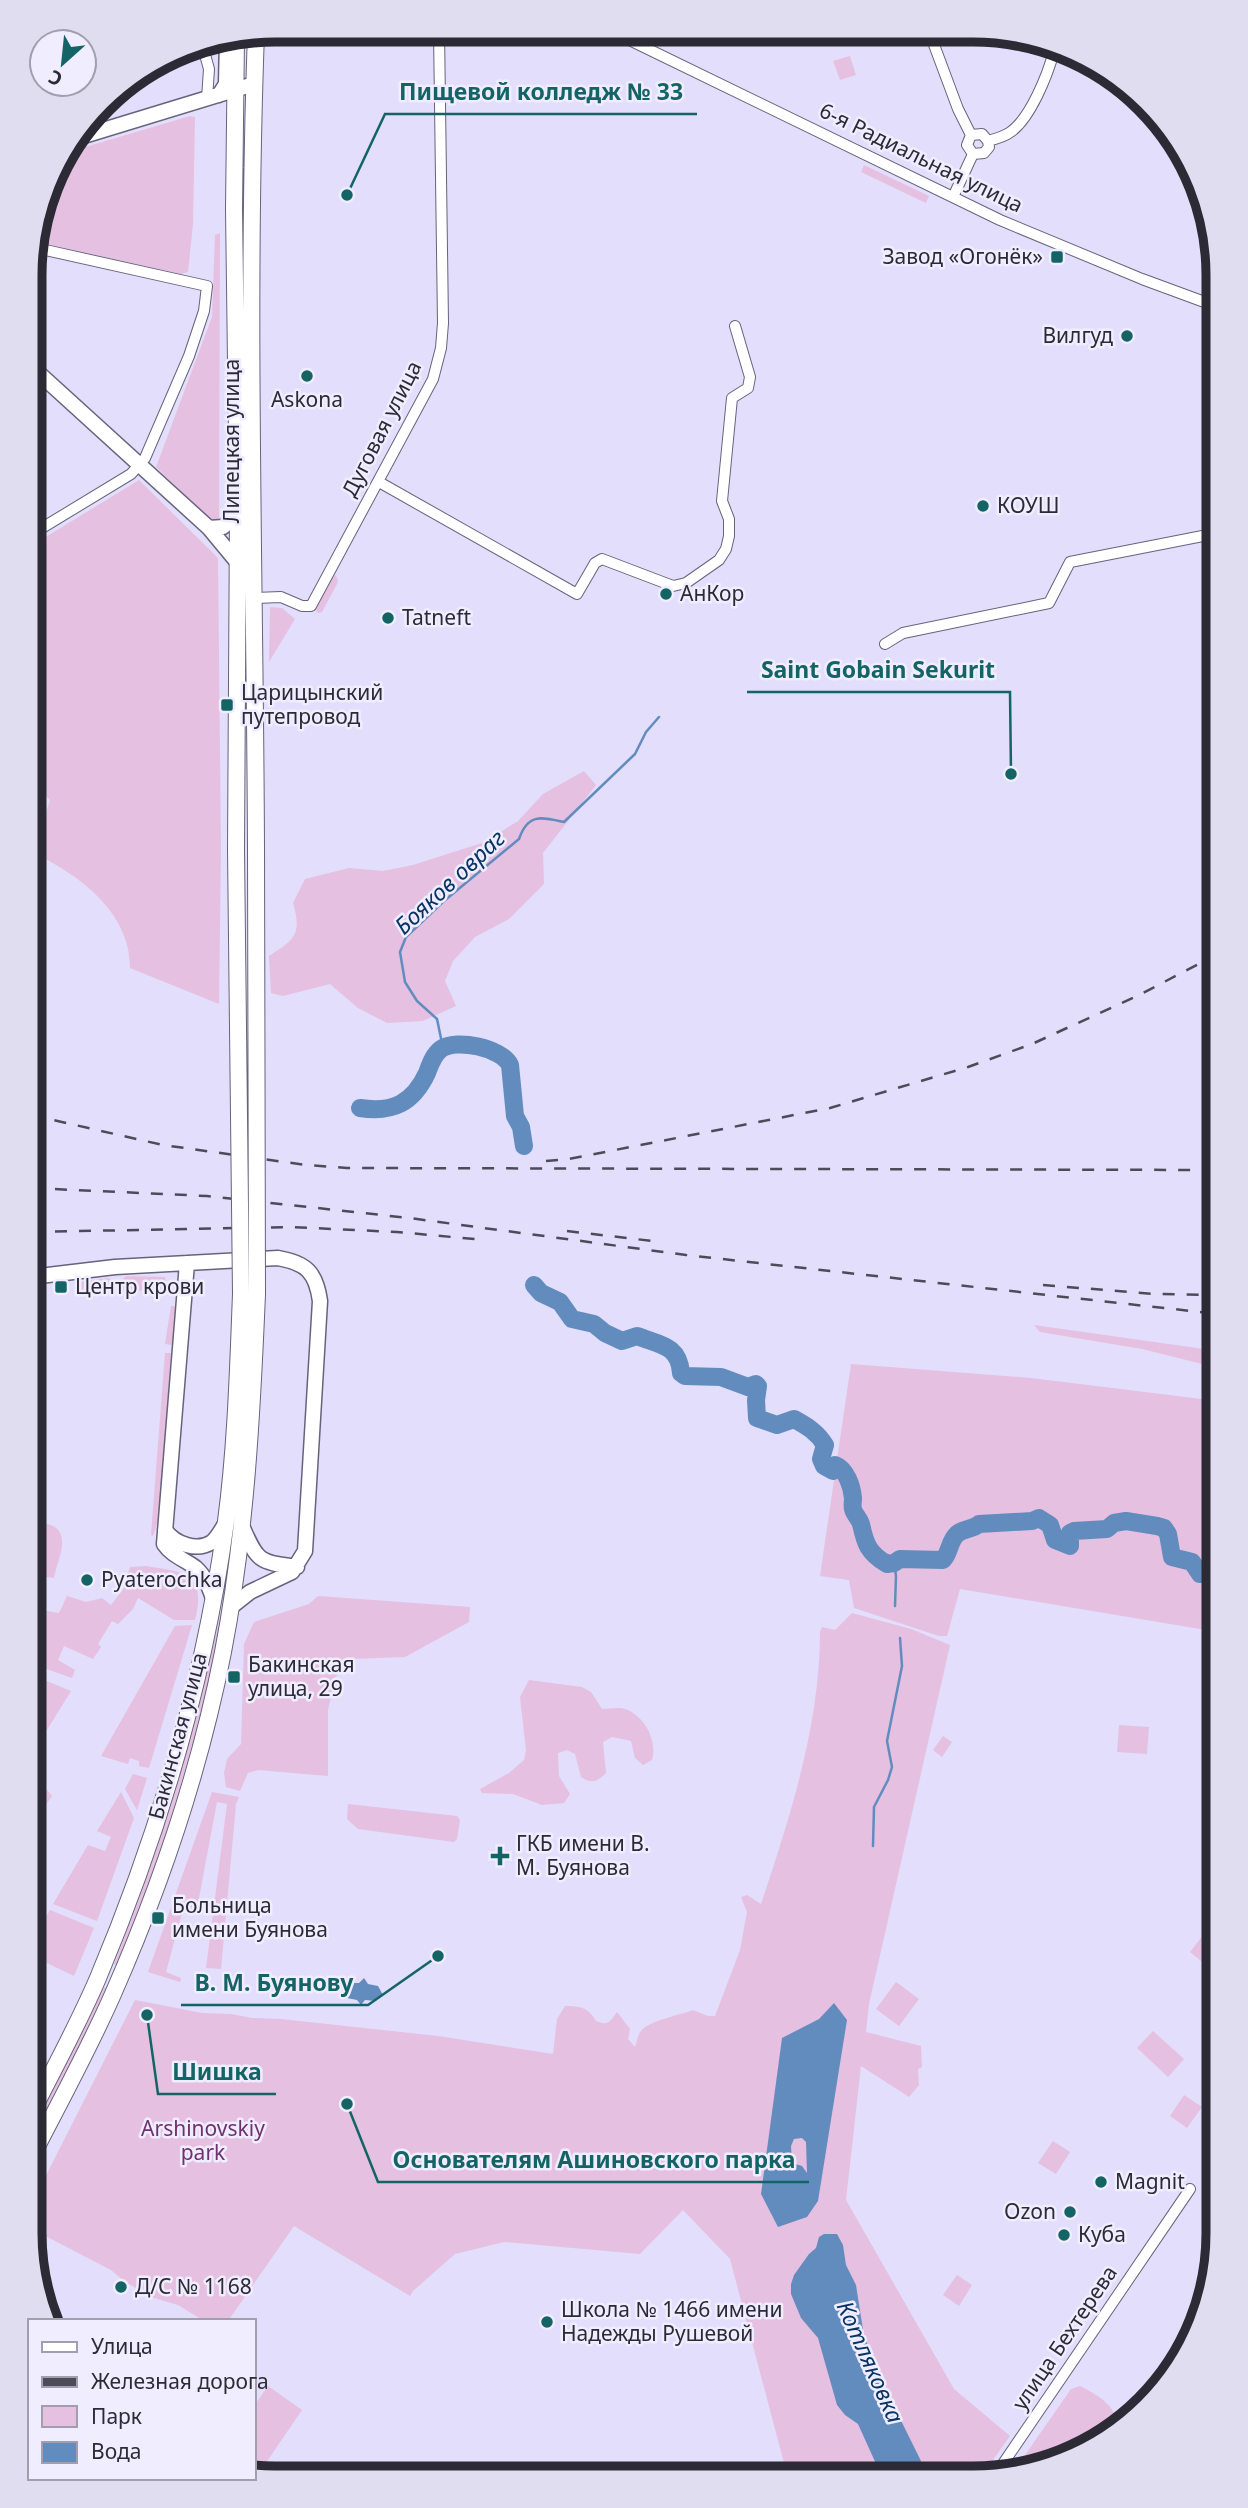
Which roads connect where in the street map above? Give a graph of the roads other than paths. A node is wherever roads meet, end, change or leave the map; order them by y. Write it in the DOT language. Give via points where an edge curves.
graph roads {
  1 [pos="439,42"];
  2 [pos="634,42"];
  3 [pos="933,42"];
  4 [pos="256,43"];
  5 [pos="236,46"];
  6 [pos="227,48"];
  7 [pos="204,53"];
  8 [pos="1053,56"];
  9 [pos="254,84"];
  10 [pos="236,91"];
  11 [pos="213,97"];
  12 [pos="89,134"];
  13 [pos="971,135"];
  14 [pos="988,141"];
  15 [pos="973,154"];
  16 [pos="953,197"];
  17 [pos="43,250"];
  18 [pos="1206,303"];
  19 [pos="735,326"];
  20 [pos="42,376"];
  21 [pos="141,465"];
  22 [pos="379,482"];
  23 [pos="238,514"];
  24 [pos="42,528"];
  25 [pos="209,528"];
  26 [pos="1206,535"];
  27 [pos="238,563"];
  28 [pos="255,597"];
  29 [pos="885,644"];
  30 [pos="187,1263"];
  31 [pos="42,1276"];
  32 [pos="249,1294"];
  33 [pos="226,1521"];
  34 [pos="243,1528"];
  35 [pos="165,1530"];
  36 [pos="297,1567"];
  37 [pos="214,1598"];
  38 [pos="231,1607"];
  39 [pos="42,2091"];
  40 [pos="42,2136"];
  41 [pos="1190,2189"];
  42 [pos="1003,2464"];
  1 -- 22 [label="street, Дуговая улица" via="441,348 433,379"];
  2 -- 16 [label="street, 6-я Радиальная улица"];
  3 -- 13 [label="street"];
  4 -- 9 [label="main road, Липецкая улица"];
  5 -- 10 [label="main road, Липецкая улица"];
  6 -- 11 [label="main road" via="226,84"];
  7 -- 11 [label="street"];
  8 -- 14 [label="street" via="1029,111 1010,133"];
  9 -- 10 [label="main road"];
  9 -- 28 [label="main road, Липецкая улица"];
  10 -- 11 [label="main road"];
  10 -- 23 [label="main road, Липецкая улица"];
  11 -- 12 [label="main road"];
  13 -- 14 [label="street" via="982,134"];
  13 -- 15 [label="street" via="967,145"];
  14 -- 15 [label="street" via="984,153"];
  15 -- 16 [label="street"];
  16 -- 18 [label="street, 6-я Радиальная улица"];
  17 -- 21 [label="street" via="206,286 204,311 189,356"];
  19 -- 22 [label="street" via="750,377 748,388 732,398 722,501 729,536 719,560 686,583 673,586 602,559 595,562 577,594"];
  20 -- 21 [label="main road"];
  21 -- 24 [label="street"];
  21 -- 25 [label="main road"];
  22 -- 28 [label="street, Дуговая улица" via="311,606 281,597"];
  23 -- 25 [label="main road" via="223,527"];
  23 -- 27 [label="main road, Липецкая улица"];
  25 -- 27 [label="main road"];
  26 -- 29 [label="street" via="1070,562 1049,603 903,633"];
  27 -- 32 [label="main road, Липецкая улица, bridge" via="236,849"];
  28 -- 32 [label="main road, Липецкая улица, bridge"];
  30 -- 31 [label="main road"];
  30 -- 35 [label="main road"];
  30 -- 36 [label="main road" via="278,1258 294,1260 314,1277 320,1301 307,1544"];
  32 -- 33 [label="main road"];
  32 -- 34 [label="main road, Бакинская улица" via="253,1413"];
  33 -- 35 [label="main road" via="212,1542 198,1546 174,1540"];
  33 -- 37 [label="main road"];
  34 -- 36 [label="main road" via="258,1558"];
  34 -- 38 [label="main road, Бакинская улица"];
  35 -- 37 [label="main road" via="164,1544 198,1570"];
  36 -- 38 [label="main road"];
  37 -- 39 [label="main road" via="190,1703 146,1849 96,1981"];
  38 -- 40 [label="main road, Бакинская улица" via="191,1780 147,1910 112,1996"];
  41 -- 42 [label="street, улица Бехтерева"];
}
